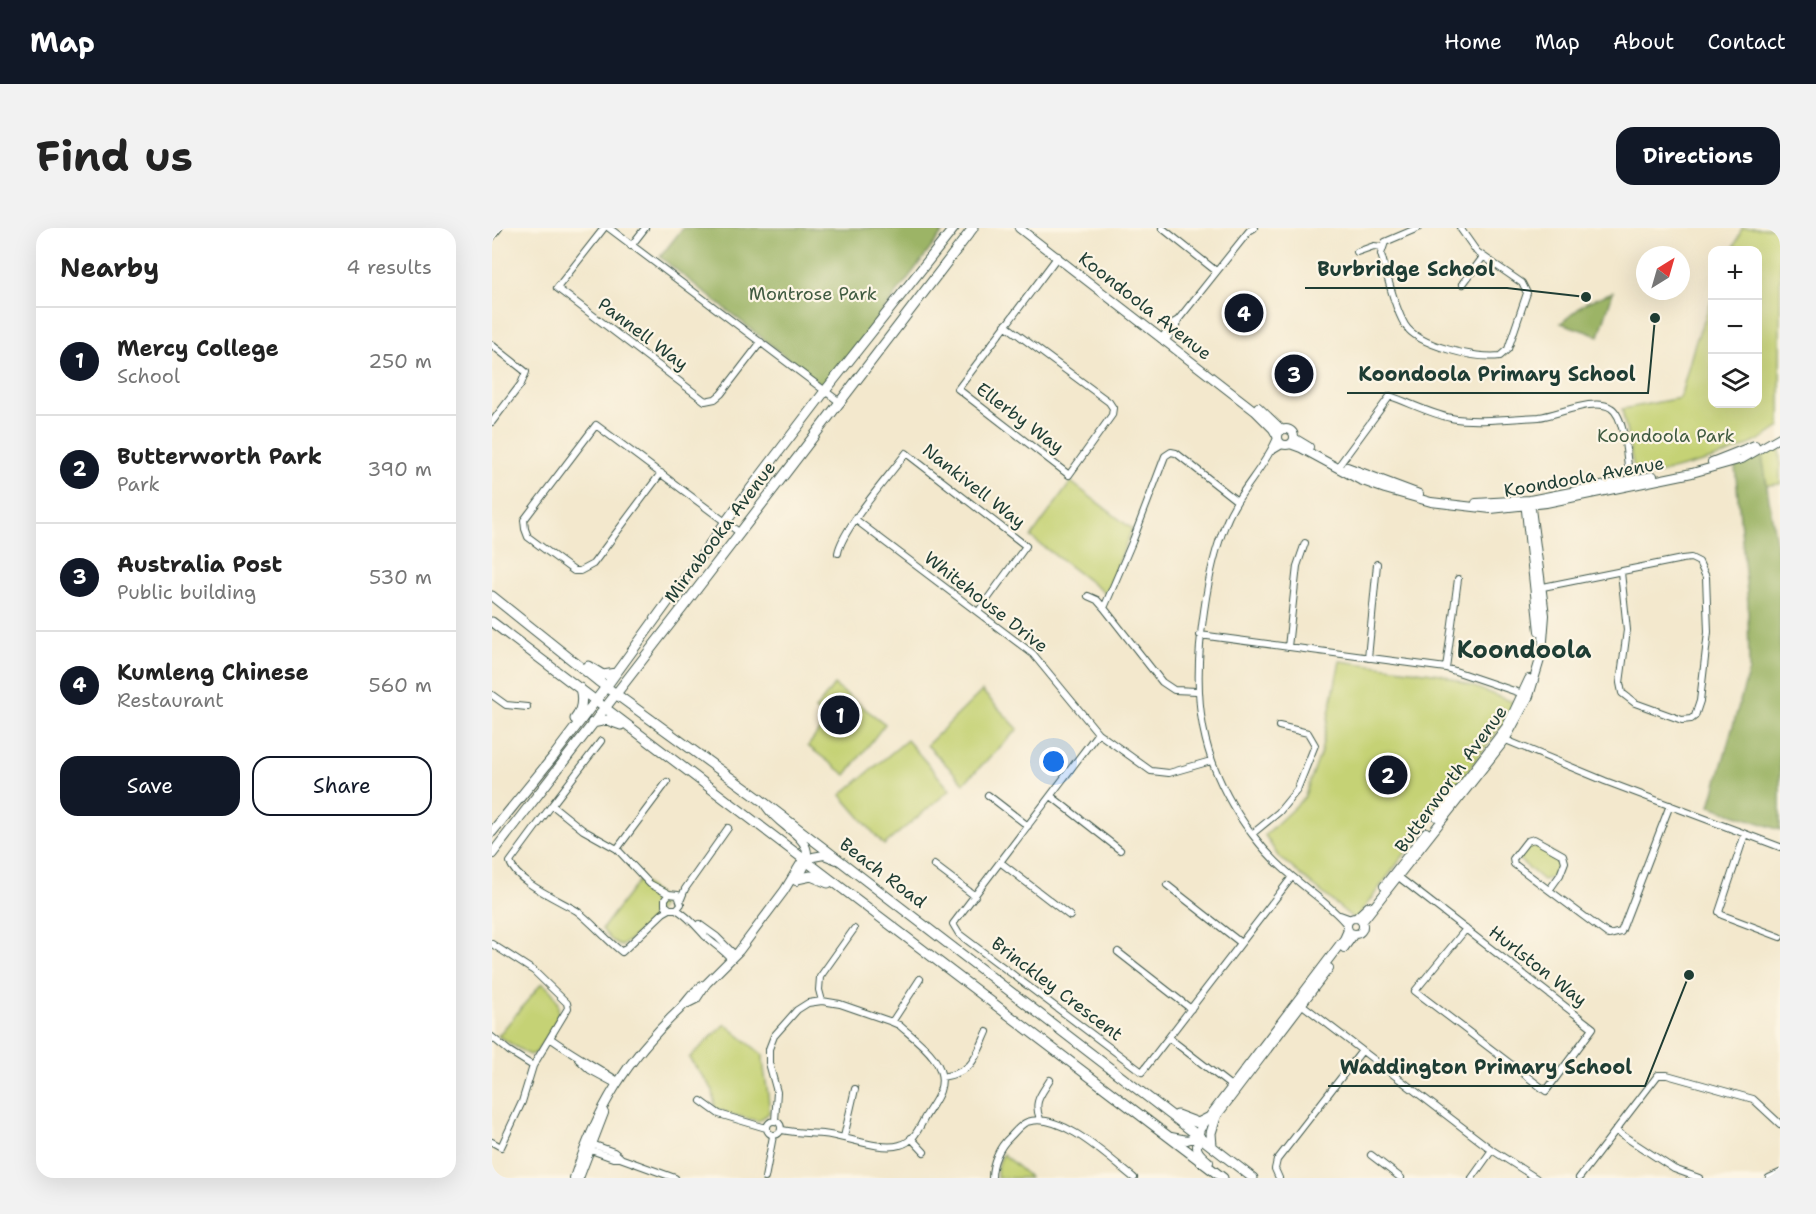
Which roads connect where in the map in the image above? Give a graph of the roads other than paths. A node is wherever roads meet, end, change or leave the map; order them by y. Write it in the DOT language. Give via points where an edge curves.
graph roads {
  1 [pos="499,228"];
  2 [pos="606,228"];
  3 [pos="645,228"];
  4 [pos="954,228"];
  5 [pos="972,228"];
  6 [pos="1019,228"];
  7 [pos="1027,228"];
  8 [pos="1162,228"];
  9 [pos="1254,228"];
  10 [pos="1418,228"];
  11 [pos="1460,228"];
  12 [pos="492,237"];
  13 [pos="632,246"];
  14 [pos="1382,247"];
  15 [pos="1357,252"];
  16 [pos="1057,256"];
  17 [pos="1483,257"];
  18 [pos="1216,271"];
  19 [pos="1463,284"];
  20 [pos="1005,325"];
  21 [pos="1164,338"];
  22 [pos="761,342"];
  23 [pos="492,345"];
  24 [pos="825,391"];
  25 [pos="841,403"];
  26 [pos="492,422"];
  27 [pos="1780,432"];
  28 [pos="1780,437"];
  29 [pos="1284,438"];
  30 [pos="1338,466"];
  31 [pos="661,473"];
  32 [pos="1631,483"];
  33 [pos="1237,501"];
  34 [pos="1528,503"];
  35 [pos="856,519"];
  36 [pos="726,522"];
  37 [pos="740,532"];
  38 [pos="1305,543"];
  39 [pos="838,553"];
  40 [pos="1377,564"];
  41 [pos="1621,573"];
  42 [pos="1458,579"];
  43 [pos="1539,587"];
  44 [pos="492,596"];
  45 [pos="1088,596"];
  46 [pos="1104,608"];
  47 [pos="978,612"];
  48 [pos="492,622"];
  49 [pos="671,623"];
  50 [pos="1200,635"];
  51 [pos="550,644"];
  52 [pos="1288,647"];
  53 [pos="1368,658"];
  54 [pos="1446,668"];
  55 [pos="616,673"];
  56 [pos="606,687"];
  57 [pos="580,688"];
  58 [pos="1197,691"];
  59 [pos="615,694"];
  60 [pos="492,695"];
  61 [pos="1526,695"];
  62 [pos="596,701"];
  63 [pos="626,702"];
  64 [pos="527,707"];
  65 [pos="604,707"];
  66 [pos="592,723"];
  67 [pos="1279,726"];
  68 [pos="1098,733"];
  69 [pos="1502,739"];
  70 [pos="601,741"];
  71 [pos="654,744"];
  72 [pos="553,757"];
  73 [pos="1211,761"];
  74 [pos="667,783"];
  75 [pos="987,795"];
  76 [pos="1051,796"];
  77 [pos="764,803"];
  78 [pos="552,805"];
  79 [pos="1670,805"];
  80 [pos="1028,826"];
  81 [pos="728,828"];
  82 [pos="492,832"];
  83 [pos="1252,834"];
  84 [pos="1745,834"];
  85 [pos="1780,847"];
  86 [pos="617,849"];
  87 [pos="1120,850"];
  88 [pos="492,854"];
  89 [pos="806,861"];
  90 [pos="839,861"];
  91 [pos="1000,862"];
  92 [pos="934,865"];
  93 [pos="1396,876"];
  94 [pos="1292,877"];
  95 [pos="797,879"];
  96 [pos="1167,885"];
  97 [pos="1550,889"];
  98 [pos="784,891"];
  99 [pos="975,896"];
  100 [pos="853,898"];
  101 [pos="673,902"];
  102 [pos="1070,916"];
  103 [pos="1353,925"];
  104 [pos="854,929"];
  105 [pos="1466,929"];
  106 [pos="1780,937"];
  107 [pos="1241,943"];
  108 [pos="492,944"];
  109 [pos="1118,952"];
  110 [pos="733,957"];
  111 [pos="920,979"];
  112 [pos="822,1001"];
  113 [pos="1299,1003"];
  114 [pos="1031,1008"];
  115 [pos="1191,1009"];
  116 [pos="892,1022"];
  117 [pos="1022,1025"];
  118 [pos="987,1032"];
  119 [pos="492,1037"];
  120 [pos="550,1038"];
  121 [pos="1169,1038"];
  122 [pos="1361,1052"];
  123 [pos="532,1066"];
  124 [pos="942,1077"];
  125 [pos="1050,1080"];
  126 [pos="617,1083"];
  127 [pos="1234,1088"];
  128 [pos="855,1089"];
  129 [pos="701,1101"];
  130 [pos="1164,1109"];
  131 [pos="1212,1117"];
  132 [pos="1040,1119"];
  133 [pos="775,1121"];
  134 [pos="1780,1124"];
  135 [pos="766,1128"];
  136 [pos="782,1130"];
  137 [pos="1616,1131"];
  138 [pos="773,1136"];
  139 [pos="1168,1136"];
  140 [pos="1198,1136"];
  141 [pos="844,1137"];
  142 [pos="911,1138"];
  143 [pos="492,1142"];
  144 [pos="589,1146"];
  145 [pos="1212,1146"];
  146 [pos="1492,1150"];
  147 [pos="924,1152"];
  148 [pos="1371,1155"];
  149 [pos="1780,1173"];
  150 [pos="574,1178"];
  151 [pos="579,1178"];
  152 [pos="675,1178"];
  153 [pos="765,1178"];
  154 [pos="992,1178"];
  155 [pos="1134,1178"];
  156 [pos="1223,1178"];
  157 [pos="1253,1178"];
  158 [pos="1279,1178"];
  159 [pos="1401,1178"];
  160 [pos="1472,1178"];
  161 [pos="1536,1178"];
  162 [pos="1579,1178"];
  163 [pos="1699,1178"];
  164 [pos="1769,1178"];
  1 -- 12 [label="street"];
  2 -- 13 [label="street"];
  2 -- 22 [label="street, Pannell Way" via="557,288 705,401 721,394"];
  3 -- 13 [label="street"];
  4 -- 24 [label="main road, Mirrabooka Avenue"];
  5 -- 25 [label="main road, Mirrabooka Avenue"];
  6 -- 16 [label="street, Koondoola Avenue"];
  7 -- 16 [label="street, Koondoola Avenue"];
  8 -- 18 [label="street"];
  9 -- 18 [label="street"];
  10 -- 14 [label="street" via="1385,242"];
  11 -- 17 [label="street"];
  13 -- 22 [label="street"];
  14 -- 15 [label="street"];
  14 -- 17 [label="street" via="1402,320 1411,332 1458,352 1500,356 1508,349 1527,293 1522,283"];
  16 -- 20 [label="street, Ellerby Way"];
  16 -- 21 [label="street, Koondoola Avenue"];
  17 -- 19 [label="street"];
  18 -- 21 [label="street"];
  20 -- 20 [label="street, Ellerby Way" via="1113,408 1112,416 1070,474 958,389"];
  21 -- 29 [label="street, Koondoola Avenue" via="1271,417"];
  22 -- 24 [label="street"];
  23 -- 26 [label="street" via="526,372"];
  24 -- 25 [label="street"];
  24 -- 36 [label="main road, Mirrabooka Avenue"];
  25 -- 37 [label="main road, Mirrabooka Avenue"];
  27 -- 32 [label="street, Koondoola Avenue" via="1719,460"];
  28 -- 32 [label="street, Koondoola Avenue" via="1742,459 1692,473"];
  29 -- 30 [label="street, Koondoola Avenue"];
  29 -- 33 [label="street"];
  30 -- 32 [label="street" via="1390,396 1452,418 1476,420 1542,416 1593,404 1610,407 1618,414"];
  30 -- 34 [label="street, Koondoola Avenue" via="1430,498"];
  31 -- 31 [label="street" via="593,564 580,571 574,572 528,537 524,520 596,425"];
  31 -- 36 [label="street"];
  32 -- 34 [label="street, Koondoola Avenue"];
  33 -- 46 [label="street" via="1176,453 1165,456"];
  33 -- 50 [label="street" via="1213,563"];
  34 -- 43 [label="street, Butterworth Avenue"];
  35 -- 39 [label="street, Nankivell Way"];
  35 -- 47 [label="street, Whitehouse Drive"];
  35 -- 47 [label="street, Nankivell Way" via="906,453 1026,546"];
  36 -- 37 [label="street"];
  36 -- 55 [label="main road, Mirrabooka Avenue"];
  37 -- 49 [label="main road, Mirrabooka Avenue"];
  38 -- 52 [label="street" via="1298,566"];
  40 -- 53 [label="street"];
  41 -- 41 [label="street" via="1627,630 1622,693 1635,703 1682,720 1691,719 1700,701 1708,632 1706,577 1699,562 1682,559"];
  41 -- 43 [label="street"];
  42 -- 54 [label="street"];
  43 -- 61 [label="street, Butterworth Avenue" via="1538,642"];
  44 -- 51 [label="main road, Beach Road"];
  45 -- 46 [label="street"];
  46 -- 58 [label="street" via="1162,682 1174,690"];
  47 -- 68 [label="street, Whitehouse Drive" via="1033,654"];
  48 -- 57 [label="main road, Beach Road"];
  49 -- 59 [label="main road, Mirrabooka Avenue"];
  49 -- 63 [label="main road" via="631,680"];
  50 -- 52 [label="street"];
  50 -- 58 [label="street"];
  51 -- 55 [label="main road" via="566,649 598,673"];
  51 -- 56 [label="main road, Beach Road"];
  52 -- 53 [label="street"];
  53 -- 54 [label="street"];
  54 -- 61 [label="street"];
  55 -- 56 [label="main road, Mirrabooka Avenue"];
  56 -- 59 [label="main road, Beach Road"];
  56 -- 62 [label="main road, Mirrabooka Avenue"];
  57 -- 62 [label="main road, Beach Road"];
  57 -- 72 [label="main road" via="579,714 557,744"];
  58 -- 73 [label="street"];
  59 -- 63 [label="main road, Beach Road"];
  59 -- 65 [label="main road, Mirrabooka Avenue"];
  60 -- 64 [label="street" via="506,705"];
  61 -- 69 [label="street, Butterworth Avenue"];
  62 -- 65 [label="main road, Beach Road"];
  62 -- 72 [label="main road, Mirrabooka Avenue"];
  63 -- 77 [label="main road, Beach Road"];
  65 -- 66 [label="main road, Mirrabooka Avenue"];
  65 -- 71 [label="main road, Beach Road"];
  66 -- 71 [label="main road" via="617,722"];
  66 -- 88 [label="main road, Mirrabooka Avenue"];
  67 -- 83 [label="street" via="1308,733 1315,745 1297,790 1279,812"];
  68 -- 73 [label="street, Whitehouse Drive" via="1151,771 1169,773"];
  68 -- 76 [label="street, Brinckley Crescent"];
  69 -- 79 [label="street"];
  69 -- 93 [label="street, Butterworth Avenue" via="1448,800"];
  70 -- 78 [label="street"];
  71 -- 89 [label="main road, Beach Road"];
  72 -- 82 [label="main road, Mirrabooka Avenue"];
  73 -- 83 [label="street" via="1230,802"];
  74 -- 86 [label="street"];
  75 -- 80 [label="street"];
  76 -- 80 [label="street, Brinckley Crescent"];
  76 -- 87 [label="street"];
  77 -- 89 [label="street" via="799,836 807,853"];
  77 -- 90 [label="main road, Beach Road"];
  78 -- 86 [label="street" via="583,830"];
  78 -- 101 [label="street" via="512,857 512,869 579,913 622,952"];
  79 -- 84 [label="street"];
  79 -- 97 [label="street" via="1620,932 1610,935"];
  80 -- 91 [label="street, Brinckley Crescent"];
  81 -- 101 [label="street"];
  83 -- 94 [label="street"];
  84 -- 85 [label="street"];
  84 -- 106 [label="street" via="1719,912"];
  86 -- 101 [label="street"];
  89 -- 90 [label="street" via="824,855"];
  89 -- 95 [label="street"];
  89 -- 98 [label="street"];
  89 -- 100 [label="main road, Beach Road"];
  90 -- 114 [label="main road, Beach Road"];
  91 -- 99 [label="street, Brinckley Crescent"];
  91 -- 102 [label="street"];
  92 -- 99 [label="street"];
  93 -- 103 [label="street, Butterworth Avenue"];
  93 -- 105 [label="street, Hurlston Way"];
  94 -- 103 [label="street"];
  94 -- 107 [label="street, Brinckley Crescent"];
  95 -- 98 [label="street"];
  95 -- 100 [label="main road" via="815,877"];
  96 -- 107 [label="street"];
  97 -- 97 [label="street" via="1514,864 1513,859 1527,841 1534,839 1563,855 1565,862"];
  98 -- 110 [label="street"];
  99 -- 121 [label="street, Brinckley Crescent" via="953,924 959,934 1142,1071"];
  100 -- 117 [label="main road, Beach Road"];
  101 -- 110 [label="street" via="707,938"];
  103 -- 113 [label="street, Butterworth Avenue"];
  104 -- 112 [label="street" via="820,977"];
  105 -- 105 [label="street, Hurlston Way" via="1415,991 1546,1091 1593,1028"];
  107 -- 115 [label="street, Brinckley Crescent"];
  108 -- 120 [label="street" via="534,971 567,1003"];
  109 -- 115 [label="street"];
  110 -- 126 [label="street" via="655,1033"];
  111 -- 116 [label="street"];
  112 -- 116 [label="street"];
  112 -- 133 [label="street" via="796,1010 774,1036 769,1063 777,1092"];
  113 -- 122 [label="street"];
  113 -- 127 [label="street, Butterworth Avenue"];
  114 -- 117 [label="main road" via="1031,1023"];
  114 -- 130 [label="main road, Beach Road"];
  115 -- 121 [label="street, Brinckley Crescent"];
  116 -- 124 [label="street" via="934,1056"];
  117 -- 139 [label="main road, Beach Road"];
  118 -- 124 [label="street" via="968,1069"];
  119 -- 123 [label="street"];
  120 -- 123 [label="street"];
  120 -- 126 [label="street" via="590,1070"];
  121 -- 127 [label="street"];
  122 -- 146 [label="street"];
  122 -- 158 [label="street" via="1277,1160"];
  123 -- 143 [label="street" via="522,1102 501,1147"];
  124 -- 142 [label="street" via="940,1090"];
  125 -- 132 [label="street" via="1037,1100"];
  126 -- 144 [label="street"];
  127 -- 131 [label="street, Butterworth Avenue"];
  128 -- 141 [label="street"];
  129 -- 135 [label="street" via="719,1114"];
  130 -- 131 [label="main road" via="1198,1123"];
  130 -- 140 [label="main road, Beach Road"];
  131 -- 140 [label="street, Butterworth Avenue"];
  131 -- 145 [label="main road"];
  132 -- 154 [label="street" via="1026,1122 1005,1141 995,1158"];
  132 -- 155 [label="street" via="1068,1127"];
  133 -- 135 [label="street"];
  133 -- 136 [label="street"];
  134 -- 137 [label="street" via="1753,1099 1658,1075"];
  135 -- 138 [label="street"];
  136 -- 138 [label="street"];
  136 -- 141 [label="street"];
  137 -- 162 [label="street"];
  137 -- 163 [label="street" via="1674,1169"];
  138 -- 153 [label="street"];
  139 -- 140 [label="street" via="1187,1140"];
  139 -- 156 [label="main road, Beach Road"];
  140 -- 145 [label="main road, Beach Road"];
  140 -- 156 [label="street" via="1197,1150"];
  141 -- 142 [label="street" via="885,1146 899,1146"];
  142 -- 147 [label="street"];
  144 -- 150 [label="street"];
  144 -- 151 [label="street"];
  144 -- 152 [label="street" via="614,1152"];
  145 -- 157 [label="main road, Beach Road"];
  146 -- 160 [label="street"];
  146 -- 161 [label="street"];
  148 -- 159 [label="street"];
  149 -- 164 [label="street"];
}
